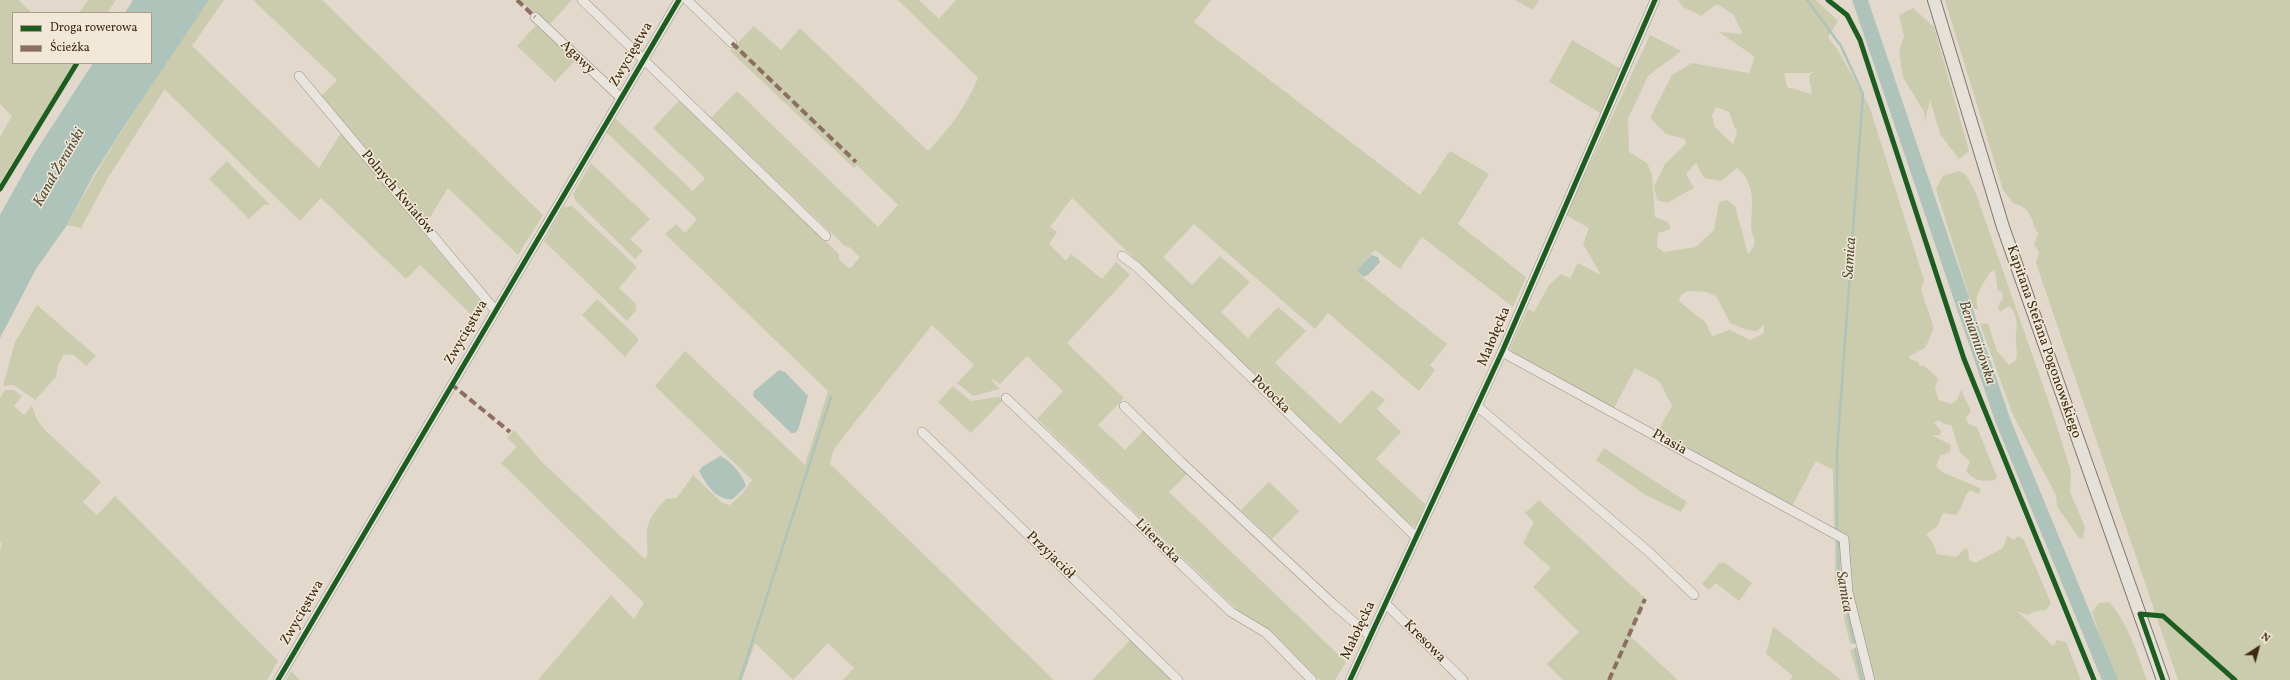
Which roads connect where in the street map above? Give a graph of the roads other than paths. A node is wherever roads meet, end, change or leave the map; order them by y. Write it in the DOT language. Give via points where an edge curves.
graph roads {
  1 [pos="582,0"];
  2 [pos="679,0"];
  3 [pos="687,0"];
  4 [pos="1655,0"];
  5 [pos="1934,0"];
  6 [pos="535,17"];
  7 [pos="732,43"];
  8 [pos="643,59"];
  9 [pos="299,76"];
  10 [pos="621,98"];
  11 [pos="826,236"];
  12 [pos="1122,256"];
  13 [pos="495,310"];
  14 [pos="1502,352"];
  15 [pos="1006,398"];
  16 [pos="1124,406"];
  17 [pos="1477,406"];
  18 [pos="922,432"];
  19 [pos="1416,537"];
  20 [pos="1694,595"];
  21 [pos="1385,603"];
  22 [pos="1370,636"];
  23 [pos="278,680"];
  24 [pos="1178,680"];
  25 [pos="1312,680"];
  26 [pos="1350,680"];
  27 [pos="1463,680"];
  28 [pos="1870,680"];
  29 [pos="2163,680"];
  1 -- 8 [label="street"];
  2 -- 8 [label="street, Zwycięstwa"];
  3 -- 7 [label="street"];
  4 -- 14 [label="street, Małołęcka"];
  5 -- 29 [label="main road, Kapitana Stefana Pogonowskiego" via="2003,227"];
  6 -- 10 [label="street, Agawy"];
  8 -- 10 [label="street, Zwycięstwa"];
  8 -- 11 [label="street"];
  9 -- 13 [label="street, Polnych Kwiatów"];
  10 -- 13 [label="street, Zwycięstwa"];
  12 -- 19 [label="street, Potocka" via="1137,267"];
  13 -- 23 [label="street, Zwycięstwa"];
  14 -- 17 [label="street, Małołęcka"];
  14 -- 28 [label="street, Ptasia" via="1844,539 1848,592"];
  15 -- 25 [label="street, Literacka" via="1231,612 1266,633"];
  16 -- 22 [label="street" via="1332,604"];
  17 -- 19 [label="street, Małołęcka"];
  17 -- 20 [label="street" via="1650,552"];
  18 -- 24 [label="street, Przyjaciół"];
  19 -- 21 [label="street, Małołęcka"];
  21 -- 22 [label="street, Małołęcka"];
  21 -- 27 [label="street, Kresowa"];
  22 -- 26 [label="street, Małołęcka"];
}
